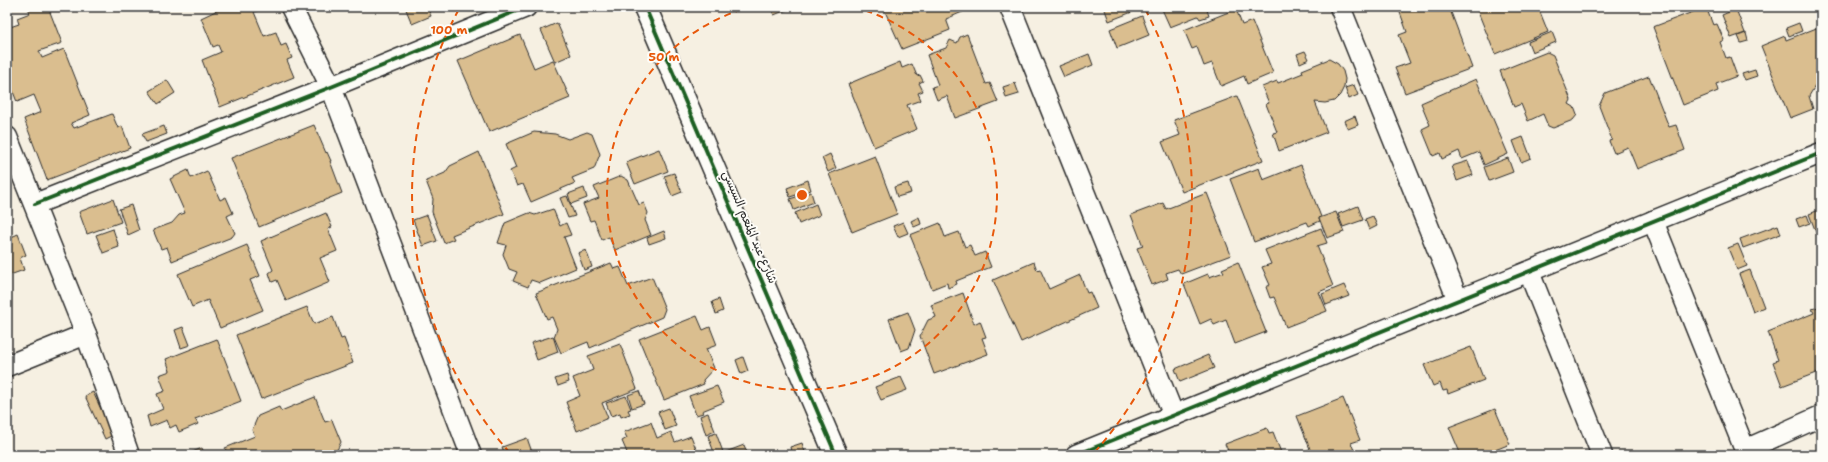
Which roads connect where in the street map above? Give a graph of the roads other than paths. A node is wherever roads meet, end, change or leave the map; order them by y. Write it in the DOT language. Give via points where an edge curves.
graph roads {
  1 [pos="291,7"];
  2 [pos="526,7"];
  3 [pos="645,7"];
  4 [pos="1010,7"];
  5 [pos="1340,7"];
  6 [pos="331,87"];
  7 [pos="7,137"];
  8 [pos="1821,153"];
  9 [pos="35,204"];
  10 [pos="1653,221"];
  11 [pos="1528,272"];
  12 [pos="1458,300"];
  13 [pos="86,334"];
  14 [pos="7,366"];
  15 [pos="1174,416"];
  16 [pos="1821,416"];
  17 [pos="1110,449"];
  18 [pos="1746,452"];
  19 [pos="130,455"];
  20 [pos="470,455"];
  21 [pos="836,455"];
  22 [pos="1076,455"];
  23 [pos="1602,455"];
  1 -- 6 [label="street"];
  2 -- 6 [label="street"];
  3 -- 21 [label="street, شارع عبد المنعم السيسي"];
  4 -- 15 [label="street"];
  5 -- 12 [label="street"];
  6 -- 9 [label="street"];
  6 -- 20 [label="street"];
  7 -- 9 [label="street"];
  8 -- 10 [label="street"];
  9 -- 13 [label="street"];
  10 -- 11 [label="street"];
  10 -- 18 [label="street"];
  11 -- 12 [label="street"];
  11 -- 23 [label="street"];
  12 -- 15 [label="street"];
  13 -- 14 [label="street"];
  13 -- 19 [label="street"];
  15 -- 17 [label="street"];
  16 -- 18 [label="street"];
  17 -- 22 [label="street"];
}
